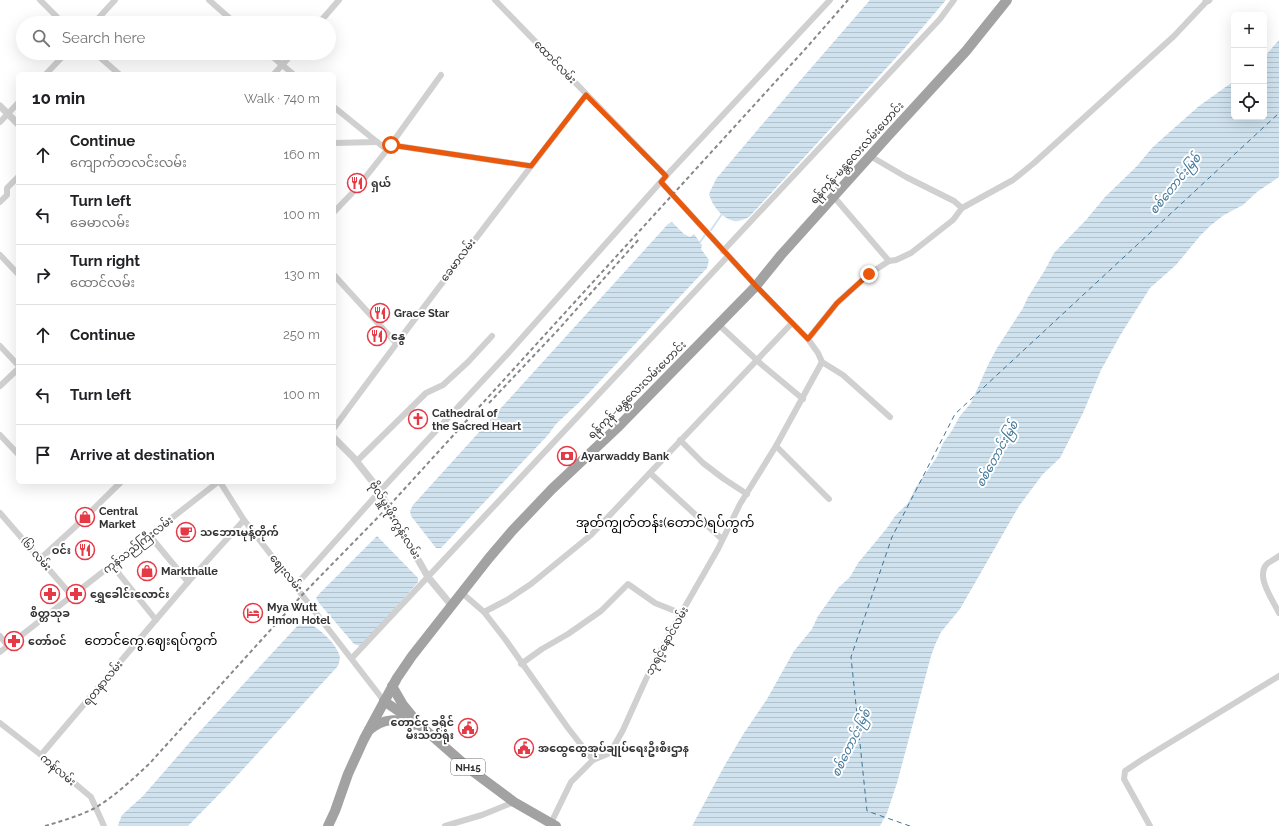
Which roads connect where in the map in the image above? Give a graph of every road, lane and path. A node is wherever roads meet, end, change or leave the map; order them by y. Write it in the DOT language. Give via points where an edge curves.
graph roads {
  1 [pos="40,0"];
  2 [pos="115,0"];
  3 [pos="209,0"];
  4 [pos="339,0"];
  5 [pos="495,0"];
  6 [pos="830,0"];
  7 [pos="954,0"];
  8 [pos="1007,0"];
  9 [pos="1208,0"];
  10 [pos="56,16"];
  11 [pos="100,16"];
  12 [pos="227,16"];
  13 [pos="325,16"];
  14 [pos="59,60"];
  15 [pos="103,60"];
  16 [pos="276,60"];
  17 [pos="287,60"];
  18 [pos="282,65"];
  19 [pos="48,72"];
  20 [pos="117,72"];
  21 [pos="276,72"];
  22 [pos="291,72"];
  23 [pos="441,75"];
  24 [pos="586,95"];
  25 [pos="16,105"];
  26 [pos="0,106"];
  27 [pos="336,109"];
  28 [pos="8,114"];
  29 [pos="0,122"];
  30 [pos="16,122"];
  31 [pos="336,142"];
  32 [pos="377,142"];
  33 [pos="389,148"];
  34 [pos="870,156"];
  35 [pos="531,166"];
  36 [pos="666,176"];
  37 [pos="16,179"];
  38 [pos="661,182"];
  39 [pos="834,197"];
  40 [pos="0,202"];
  41 [pos="962,208"];
  42 [pos="336,210"];
  43 [pos="726,253"];
  44 [pos="0,255"];
  45 [pos="890,261"];
  46 [pos="16,272"];
  47 [pos="336,278"];
  48 [pos="756,286"];
  49 [pos="792,323"];
  50 [pos="718,324"];
  51 [pos="492,336"];
  52 [pos="808,339"];
  53 [pos="396,343"];
  54 [pos="0,346"];
  55 [pos="757,361"];
  56 [pos="822,362"];
  57 [pos="16,363"];
  58 [pos="16,371"];
  59 [pos="0,386"];
  60 [pos="803,399"];
  61 [pos="890,417"];
  62 [pos="336,425"];
  63 [pos="0,435"];
  64 [pos="680,440"];
  65 [pos="336,441"];
  66 [pos="776,446"];
  67 [pos="16,452"];
  68 [pos="356,461"];
  69 [pos="650,473"];
  70 [pos="119,484"];
  71 [pos="216,484"];
  72 [pos="220,484"];
  73 [pos="380,491"];
  74 [pos="747,494"];
  75 [pos="829,499"];
  76 [pos="0,513"];
  77 [pos="244,520"];
  78 [pos="150,536"];
  79 [pos="722,539"];
  80 [pos="1279,556"];
  81 [pos="40,559"];
  82 [pos="112,565"];
  83 [pos="428,577"];
  84 [pos="188,582"];
  85 [pos="296,585"];
  86 [pos="462,593"];
  87 [pos="72,596"];
  88 [pos="452,606"];
  89 [pos="484,612"];
  90 [pos="680,613"];
  91 [pos="1279,613"];
  92 [pos="156,620"];
  93 [pos="0,636"];
  94 [pos="7,645"];
  95 [pos="0,652"];
  96 [pos="352,658"];
  97 [pos="521,664"];
  98 [pos="1279,676"];
  99 [pos="392,686"];
  100 [pos="384,700"];
  101 [pos="0,723"];
  102 [pos="423,728"];
  103 [pos="369,730"];
  104 [pos="41,755"];
  105 [pos="593,760"];
  106 [pos="514,802"];
  107 [pos="552,825"];
  108 [pos="104,826"];
  109 [pos="328,826"];
  110 [pos="444,826"];
  111 [pos="1150,826"];
  1 -- 10 [label="street"];
  2 -- 11 [label="street"];
  3 -- 12 [label="street"];
  4 -- 13 [label="street"];
  5 -- 24 [label="street, ထောင်လမ်း"];
  6 -- 36 [label="street"];
  7 -- 43 [label="street"];
  8 -- 34 [label="highway, ရန်ကုန်-မန္တလေးလမ်းဟောင်း" via="966,51"];
  9 -- 41 [label="street" via="1174,36 1013,180"];
  14 -- 19 [label="street"];
  15 -- 20 [label="street"];
  16 -- 18 [label="street"];
  17 -- 18 [label="street"];
  18 -- 21 [label="street"];
  18 -- 22 [label="street"];
  23 -- 33 [label="street"];
  24 -- 35 [label="street, ခေမာလမ်း"];
  24 -- 36 [label="street, ထောင်လမ်း"];
  25 -- 28 [label="street"];
  26 -- 28 [label="street"];
  27 -- 32 [label="street"];
  28 -- 29 [label="street"];
  28 -- 30 [label="street"];
  31 -- 32 [label="street"];
  32 -- 33 [label="street"];
  33 -- 35 [label="street"];
  33 -- 42 [label="street"];
  34 -- 39 [label="highway, ရန်ကုန်-မန္တလေးလမ်းဟောင်း"];
  34 -- 41 [label="street" via="954,201"];
  35 -- 53 [label="street, ခေမာလမ်း"];
  36 -- 38 [label="street"];
  37 -- 40 [label="street" via="7,188 7,195"];
  38 -- 43 [label="street"];
  38 -- 73 [label="street" via="511,350"];
  39 -- 45 [label="street"];
  39 -- 48 [label="highway, ရန်ကုန်-မန္တလေးလမ်းဟောင်း"];
  41 -- 45 [label="street" via="952,220 911,253"];
  43 -- 48 [label="street"];
  43 -- 83 [label="street"];
  44 -- 46 [label="street"];
  45 -- 52 [label="street" via="869,274 837,303"];
  47 -- 53 [label="street"];
  48 -- 49 [label="street"];
  48 -- 50 [label="highway, ရန်ကုန်-မန္တလေးလမ်းဟောင်း"];
  49 -- 52 [label="street"];
  49 -- 55 [label="street"];
  50 -- 55 [label="street"];
  50 -- 86 [label="highway, ရန်ကုန်-မန္တလေးလမ်းဟောင်း" via="512,531"];
  51 -- 68 [label="street" via="458,372 443,385 426,393"];
  52 -- 56 [label="street"];
  53 -- 62 [label="street, ခေမာလမ်း"];
  54 -- 57 [label="street"];
  55 -- 60 [label="street"];
  55 -- 64 [label="street"];
  56 -- 60 [label="street, ဘုရင့်နောင်လမ်း"];
  56 -- 61 [label="street" via="844,375"];
  58 -- 59 [label="street"];
  60 -- 66 [label="street, ဘုရင့်နောင်လမ်း"];
  63 -- 67 [label="street"];
  64 -- 69 [label="street"];
  64 -- 74 [label="street" via="703,463"];
  65 -- 68 [label="street, ဗိုလ်မှူးဖိုးကွန်းလမ်း"];
  66 -- 74 [label="street, ဘုရင့်နောင်လမ်း"];
  66 -- 75 [label="street"];
  68 -- 73 [label="street, ဗိုလ်မှူးဖိုးကွန်းလမ်း"];
  69 -- 79 [label="street"];
  69 -- 89 [label="street" via="581,543 531,584"];
  70 -- 81 [label="street"];
  71 -- 78 [label="street, ကုန်သည်ကြီးလမ်း"];
  72 -- 77 [label="street, စျေးလမ်း"];
  73 -- 83 [label="street, ဗိုလ်မှူးဖိုးကွန်းလမ်း"];
  73 -- 85 [label="street"];
  74 -- 79 [label="street, ဘုရင့်နောင်လမ်း"];
  76 -- 81 [label="street, (၆) လမ်း"];
  77 -- 84 [label="street, ရတနာလမ်း"];
  77 -- 85 [label="street, စျေးလမ်း"];
  78 -- 82 [label="street, ကုန်သည်ကြီးလမ်း"];
  78 -- 84 [label="street"];
  79 -- 90 [label="street, ဘုရင့်နောင်လမ်း"];
  80 -- 91 [label="street" via="1267,564 1262,573 1263,582"];
  81 -- 87 [label="street, (၆) လမ်း"];
  82 -- 87 [label="street, ကုန်သည်ကြီးလမ်း"];
  82 -- 92 [label="street"];
  83 -- 88 [label="street, ဗိုလ်မှူးဖိုးကွန်းလမ်း"];
  83 -- 96 [label="street"];
  84 -- 92 [label="street, ရတနာလမ်း"];
  85 -- 96 [label="street, စျေးလမ်း"];
  86 -- 88 [label="highway, ရန်ကုန်-မန္တလေးလမ်းဟောင်း"];
  86 -- 89 [label="street"];
  87 -- 94 [label="street, ကုန်သည်ကြီးလမ်း"];
  88 -- 99 [label="highway, ရန်ကုန်-မန္တလေးလမ်းဟောင်း"];
  89 -- 97 [label="street"];
  90 -- 97 [label="street" via="655,603 628,584 601,611"];
  90 -- 105 [label="street, ဘုရင့်နောင်လမ်း" via="610,752"];
  92 -- 104 [label="street, ရတနာလမ်း"];
  93 -- 94 [label="street"];
  94 -- 95 [label="street, ကုန်သည်ကြီးလမ်း"];
  96 -- 100 [label="street, စျေးလမ်း"];
  97 -- 105 [label="street"];
  98 -- 111 [label="street" via="1125,771 1124,778"];
  99 -- 100 [label="highway, ရန်ကုန်-မန္တလေးလမ်းဟောင်း"];
  99 -- 102 [label="highway" via="409,714"];
  100 -- 102 [label="highway, NH15"];
  100 -- 103 [label="highway, ရန်ကုန်-မန္တလေးလမ်းဟောင်း"];
  101 -- 104 [label="street, ကန်လမ်း"];
  102 -- 103 [label="highway" via="387,720"];
  102 -- 106 [label="highway, NH15"];
  103 -- 109 [label="highway, ရန်ကုန်-မန္တလေးလမ်းဟောင်း" via="348,774"];
  104 -- 108 [label="street, ကန်လမ်း" via="91,797"];
  105 -- 107 [label="street, ဘုရင့်နောင်လမ်း" via="571,782"];
  106 -- 107 [label="highway, NH15"];
  106 -- 110 [label="street"];
}
